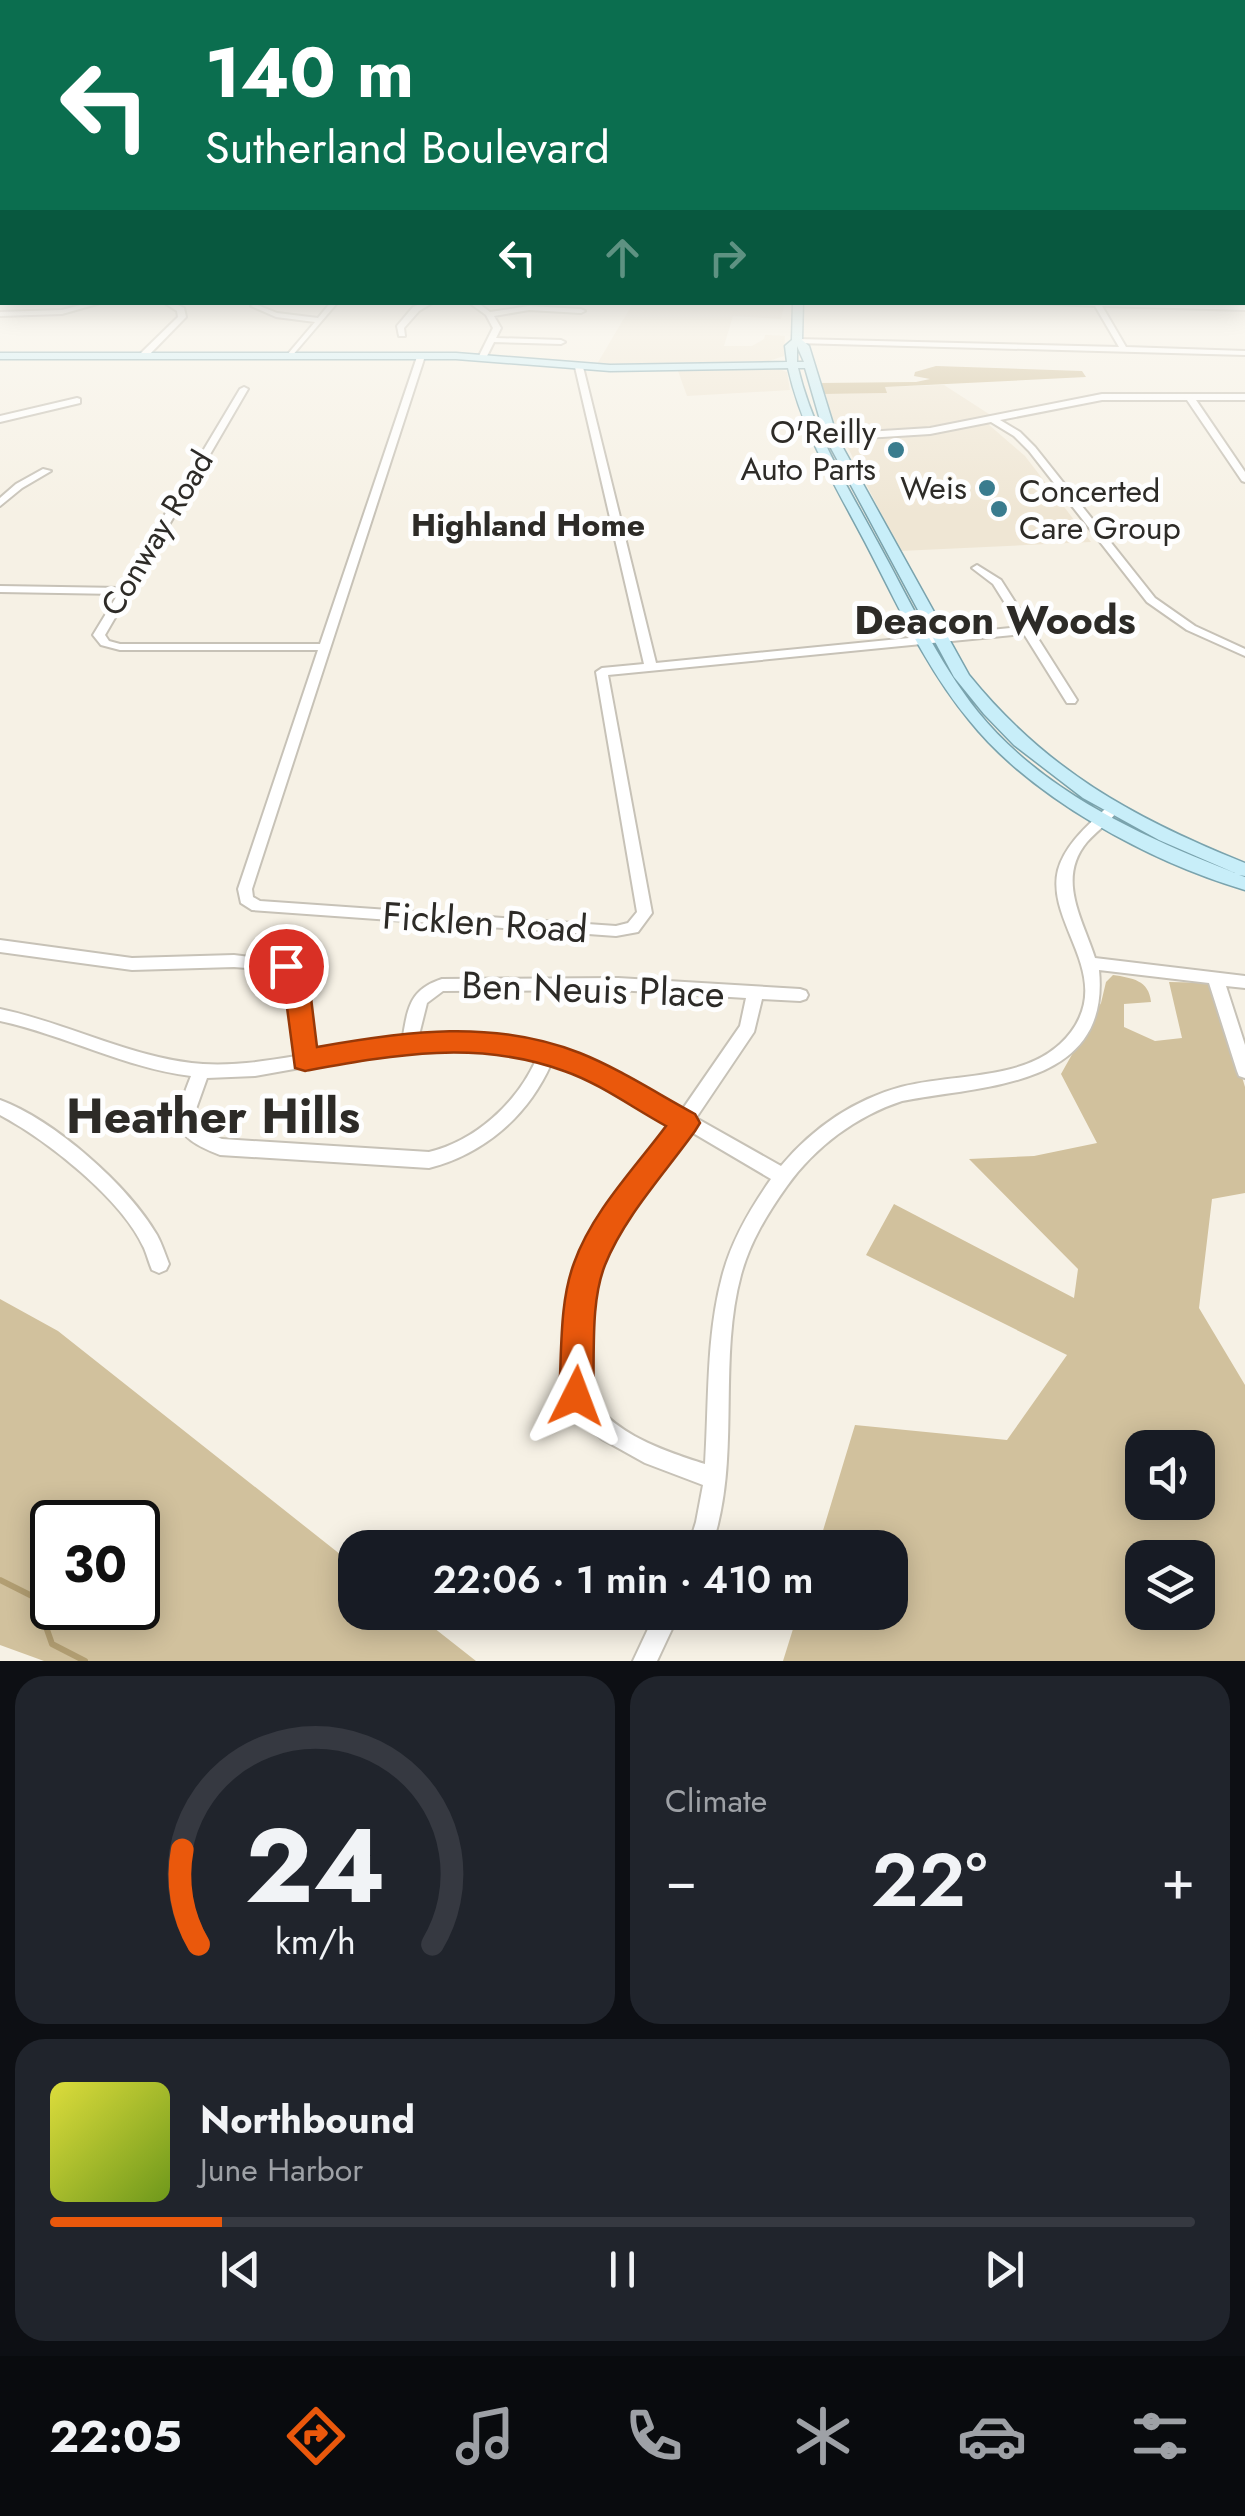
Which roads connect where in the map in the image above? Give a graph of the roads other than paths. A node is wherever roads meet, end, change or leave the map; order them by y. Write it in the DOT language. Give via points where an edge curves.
graph roads {
  1 [pos="419,360"];
  2 [pos="500,360"];
  3 [pos="800,360"];
  4 [pos="799,365"];
  5 [pos="579,366"];
  6 [pos="244,389"];
  7 [pos="1189,396"];
  8 [pos="1245,398"];
  9 [pos="77,402"];
  10 [pos="993,418"];
  11 [pos="0,419"];
  12 [pos="824,437"];
  13 [pos="1226,451"];
  14 [pos="1245,452"];
  15 [pos="46,472"];
  16 [pos="1245,479"];
  17 [pos="0,503"];
  18 [pos="977,568"];
  19 [pos="0,589"];
  20 [pos="123,591"];
  21 [pos="1027,630"];
  22 [pos="932,638"];
  23 [pos="325,647"];
  24 [pos="1245,654"];
  25 [pos="650,664"];
  26 [pos="1071,700"];
  27 [pos="1108,813"];
  28 [pos="1245,870"];
  29 [pos="1245,884"];
  30 [pos="0,946"];
  31 [pos="1092,963"];
  32 [pos="1216,980"];
  33 [pos="1245,982"];
  34 [pos="755,993"];
  35 [pos="800,995"];
  36 [pos="0,1015"];
  37 [pos="410,1041"];
  38 [pos="548,1053"];
  39 [pos="305,1060"];
  40 [pos="201,1071"];
  41 [pos="1245,1071"];
  42 [pos="0,1107"];
  43 [pos="685,1123"];
  44 [pos="783,1177"];
  45 [pos="160,1264"];
  46 [pos="716,1478"];
  47 [pos="703,1530"];
  48 [pos="660,1630"];
  49 [pos="645,1661"];
  1 -- 23 [label="street, Ficklen Road"];
  2 -- 5 [label="main road"];
  3 -- 4 [label="main road"];
  4 -- 5 [label="main road"];
  4 -- 12 [label="main road" via="799,396"];
  5 -- 25 [label="street"];
  6 -- 20 [label="street, Conway Road"];
  7 -- 8 [label="street"];
  7 -- 10 [label="street" via="1102,397"];
  7 -- 13 [label="street"];
  9 -- 11 [label="street"];
  10 -- 12 [label="street" via="930,431"];
  10 -- 24 [label="street" via="1032,449 1151,600"];
  12 -- 22 [label="main road"];
  13 -- 14 [label="street"];
  13 -- 16 [label="street"];
  15 -- 17 [label="street"];
  18 -- 21 [label="street" via="997,582"];
  19 -- 20 [label="street"];
  20 -- 23 [label="street, Conway Road" via="100,630 100,639 112,646"];
  21 -- 22 [label="street, Ficklen Road"];
  21 -- 26 [label="street"];
  22 -- 25 [label="street, Ficklen Road"];
  22 -- 27 [label="main road" via="999,724"];
  23 -- 25 [label="street, Ficklen Road" via="244,888 246,899 265,908 616,931 633,928 645,913 602,672"];
  27 -- 28 [label="main road"];
  27 -- 29 [label="main road" via="1160,848"];
  27 -- 31 [label="street" via="1080,839 1062,881 1071,921"];
  30 -- 39 [label="street" via="132,964 286,966 295,973"];
  31 -- 32 [label="street"];
  31 -- 44 [label="street" via="1087,1016 1055,1058 878,1102 830,1132"];
  32 -- 33 [label="street"];
  32 -- 41 [label="street"];
  34 -- 35 [label="street, Ben Neuis Place"];
  34 -- 37 [label="street, Ben Neuis Place" via="546,982 442,985 418,1002"];
  34 -- 43 [label="street, Ben Neuis Place" via="748,1027"];
  36 -- 40 [label="street" via="150,1064"];
  37 -- 38 [label="street" via="472,1040"];
  37 -- 39 [label="street"];
  38 -- 40 [label="street" via="521,1098 471,1145 429,1160 220,1147 187,1125"];
  38 -- 43 [label="street"];
  39 -- 40 [label="street"];
  42 -- 45 [label="street" via="67,1149 146,1229"];
  43 -- 44 [label="street"];
  43 -- 46 [label="street, Ben Neuis Place" via="596,1247 584,1286 574,1382 590,1418 677,1466"];
  44 -- 46 [label="street" via="740,1245 726,1284"];
  46 -- 47 [label="street"];
  48 -- 49 [label="street"];
}
